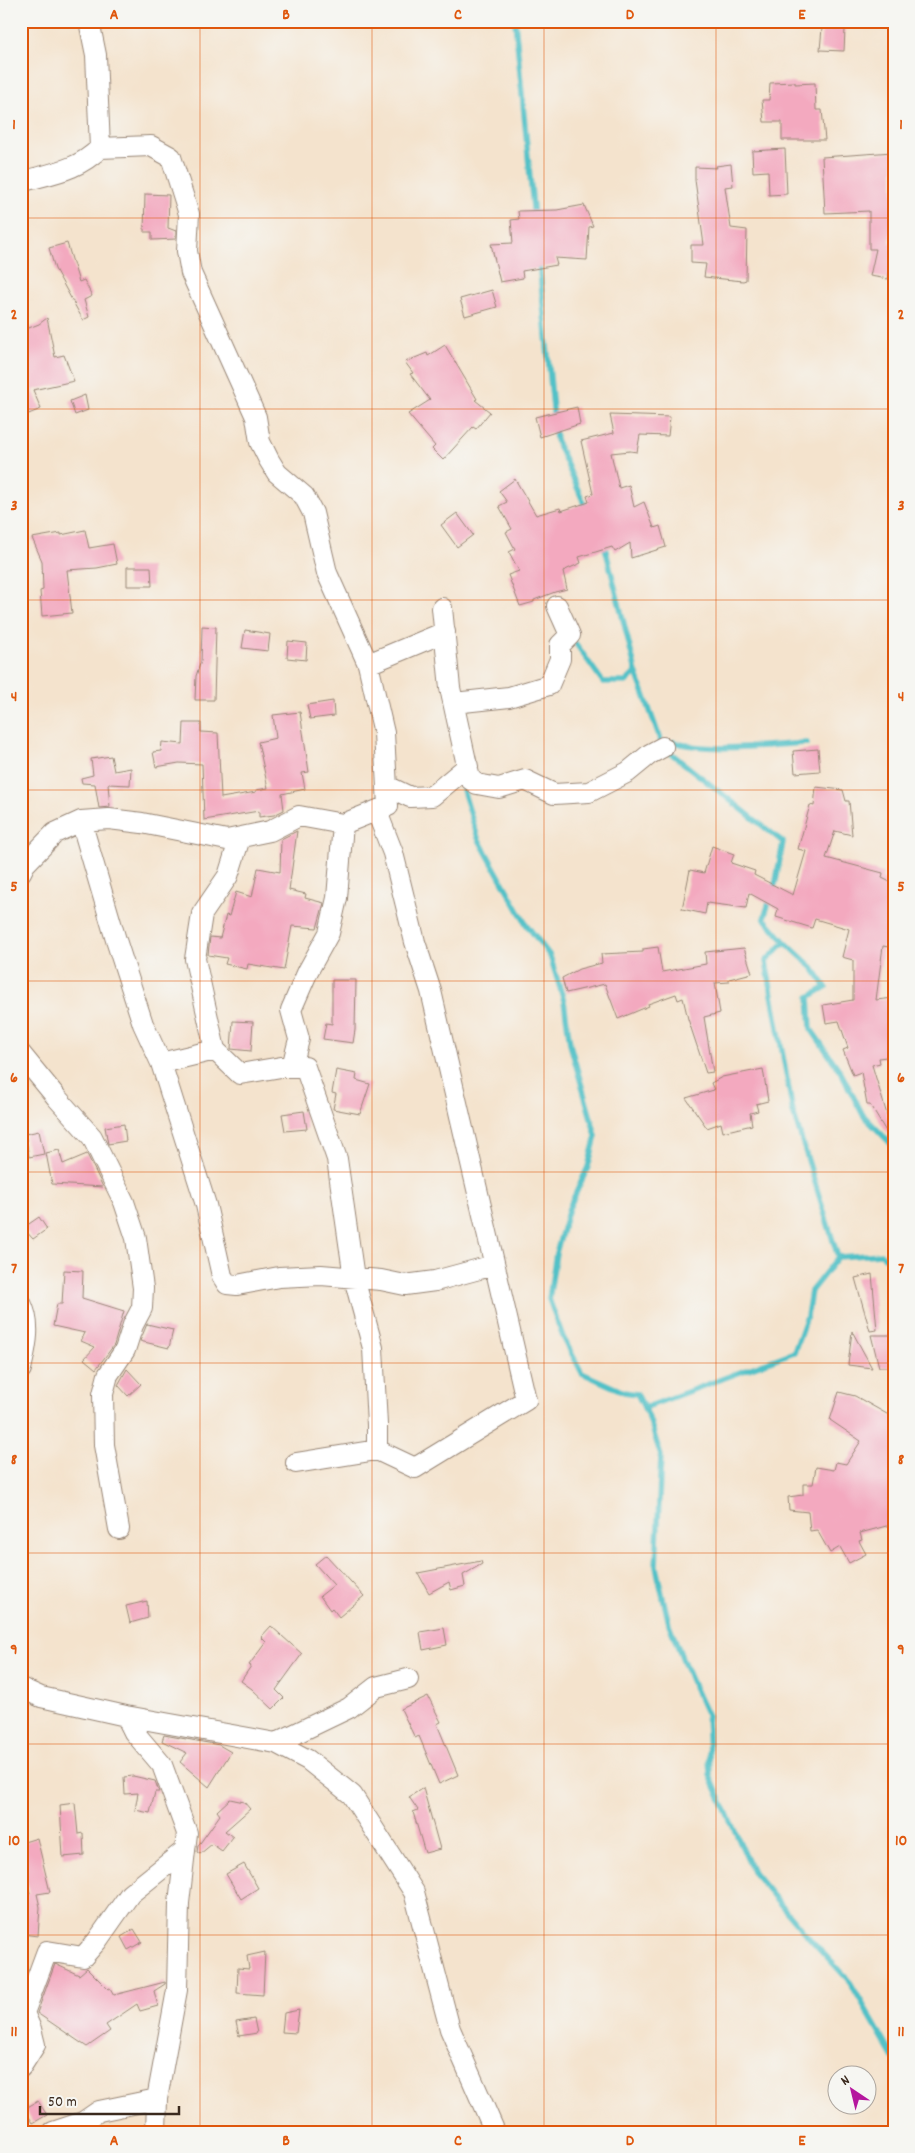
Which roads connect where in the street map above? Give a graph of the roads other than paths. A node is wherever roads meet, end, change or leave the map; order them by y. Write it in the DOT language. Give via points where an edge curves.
graph roads {
  1 [pos="89,21"];
  2 [pos="100,148"];
  3 [pos="21,182"];
  4 [pos="557,606"];
  5 [pos="442,608"];
  6 [pos="445,632"];
  7 [pos="368,664"];
  8 [pos="454,703"];
  9 [pos="663,747"];
  10 [pos="468,766"];
  11 [pos="387,786"];
  12 [pos="377,812"];
  13 [pos="81,821"];
  14 [pos="344,824"];
  15 [pos="240,838"];
  16 [pos="21,872"];
  17 [pos="215,1050"];
  18 [pos="21,1054"];
  19 [pos="161,1063"];
  20 [pos="292,1067"];
  21 [pos="494,1265"];
  22 [pos="354,1278"];
  23 [pos="23,1310"];
  24 [pos="21,1369"];
  25 [pos="377,1450"];
  26 [pos="296,1464"];
  27 [pos="118,1529"];
  28 [pos="408,1679"];
  29 [pos="21,1688"];
  30 [pos="126,1716"];
  31 [pos="276,1743"];
  32 [pos="185,1850"];
  33 [pos="21,2067"];
  34 [pos="157,2099"];
  35 [pos="53,2132"];
  36 [pos="156,2132"];
  37 [pos="495,2132"];
  1 -- 2 [label="street" via="96,55"];
  2 -- 3 [label="street" via="91,157 61,172"];
  2 -- 7 [label="street" via="151,146 171,157 189,214 187,251 191,273 256,417 260,442 269,460 277,473 304,496 313,513 327,573"];
  4 -- 8 [label="street" via="570,635 560,645 560,659 550,684 509,697"];
  5 -- 6 [label="street"];
  6 -- 7 [label="street"];
  6 -- 8 [label="street"];
  7 -- 11 [label="street" via="384,733"];
  8 -- 10 [label="street"];
  9 -- 10 [label="street" via="628,772 589,792 554,794 525,780 499,788 477,784 470,779"];
  10 -- 11 [label="street" via="432,796 410,797"];
  11 -- 12 [label="street" via="388,806"];
  12 -- 14 [label="street"];
  12 -- 21 [label="street" via="393,853 431,991"];
  13 -- 15 [label="street" via="109,819 227,840"];
  13 -- 16 [label="street" via="56,833"];
  13 -- 19 [label="street" via="140,1015"];
  14 -- 15 [label="street" via="298,816 270,831"];
  14 -- 20 [label="street" via="337,898 329,933 291,1010 300,1039"];
  15 -- 17 [label="street" via="228,876 202,914 195,960"];
  17 -- 19 [label="street"];
  17 -- 20 [label="street" via="240,1074"];
  18 -- 27 [label="street" via="92,1137 124,1202 136,1238 143,1288 142,1308 125,1350 108,1375 103,1394 104,1444"];
  19 -- 22 [label="street" via="206,1205 222,1276 227,1284 321,1275"];
  20 -- 22 [label="street" via="304,1067 337,1159"];
  21 -- 22 [label="street" via="436,1282 405,1285"];
  21 -- 25 [label="street" via="526,1400 415,1468"];
  22 -- 25 [label="street" via="373,1348"];
  23 -- 24 [label="street" via="28,1341"];
  25 -- 26 [label="street"];
  28 -- 31 [label="street" via="376,1687 349,1708"];
  29 -- 30 [label="street" via="41,1697"];
  30 -- 31 [label="street"];
  30 -- 32 [label="street" via="134,1732 162,1765 187,1833"];
  31 -- 37 [label="street" via="308,1760 352,1795 414,1892 450,2030"];
  32 -- 33 [label="street" via="130,1894 82,1957 47,1951 24,2014 35,2045"];
  32 -- 34 [label="street" via="179,1903 177,1990"];
  34 -- 35 [label="street" via="99,2111 84,2122"];
  34 -- 36 [label="street"];
}
